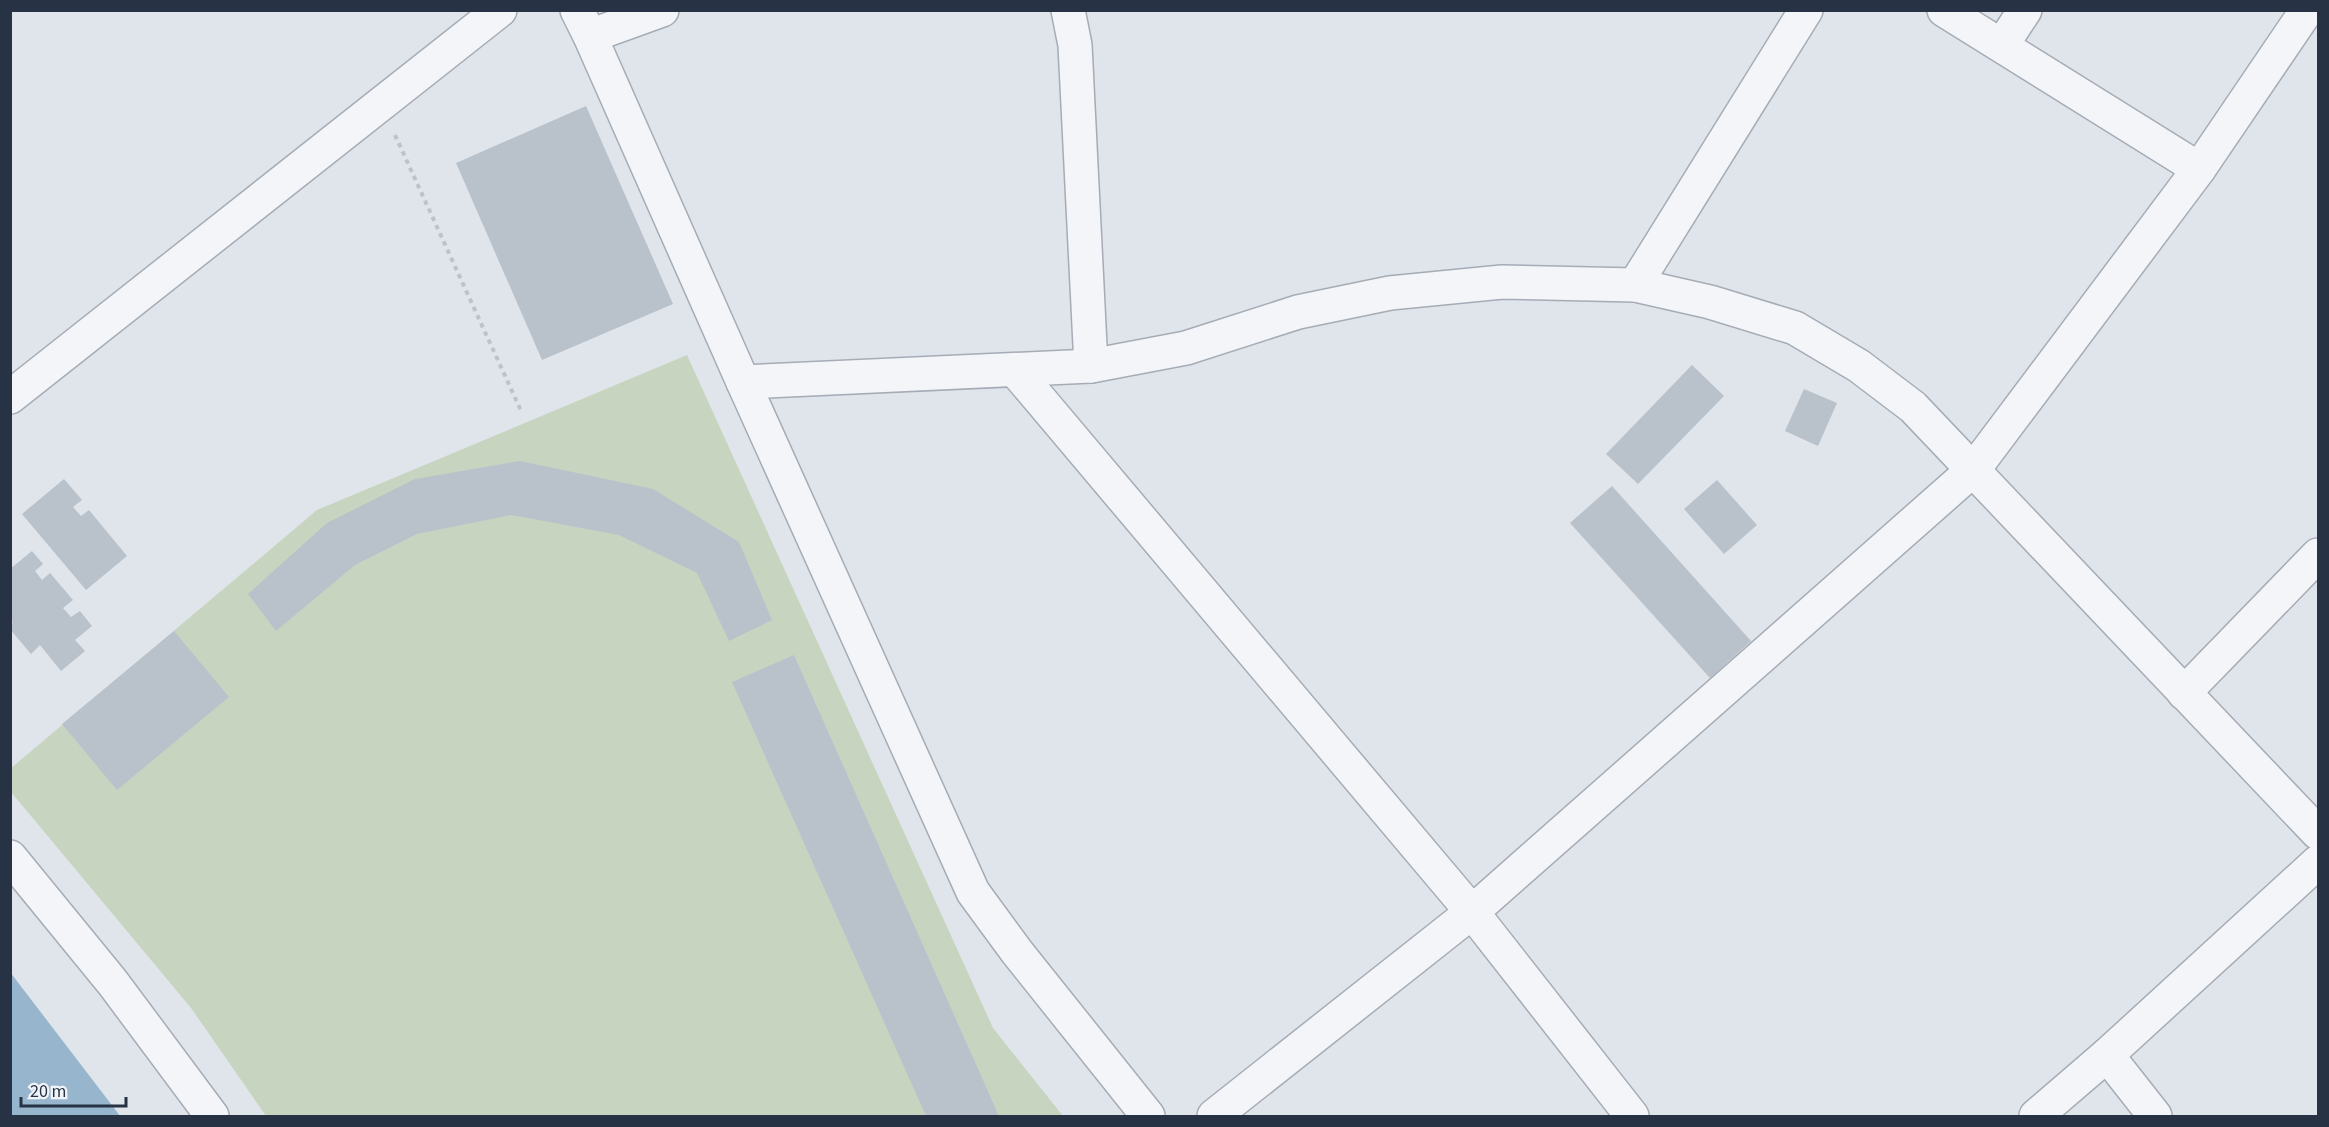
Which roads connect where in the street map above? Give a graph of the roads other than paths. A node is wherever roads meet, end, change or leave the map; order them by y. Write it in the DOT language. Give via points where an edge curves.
graph roads {
  1 [pos="500,10"];
  2 [pos="662,10"];
  3 [pos="1068,10"];
  4 [pos="1806,10"];
  5 [pos="1944,10"];
  6 [pos="2025,10"];
  7 [pos="2293,15"];
  8 [pos="583,23"];
  9 [pos="2002,45"];
  10 [pos="2199,169"];
  11 [pos="1635,285"];
  12 [pos="1091,366"];
  13 [pos="1015,370"];
  14 [pos="742,382"];
  15 [pos="10,397"];
  16 [pos="1974,469"];
  17 [pos="2319,555"];
  18 [pos="2184,693"];
  19 [pos="2319,833"];
  20 [pos="10,857"];
  21 [pos="2319,862"];
  22 [pos="1472,912"];
  23 [pos="2107,1055"];
  24 [pos="212,1116"];
  25 [pos="1148,1116"];
  26 [pos="1214,1116"];
  27 [pos="1632,1116"];
  28 [pos="2036,1116"];
  29 [pos="2155,1116"];
  1 -- 15 [label="street"];
  2 -- 8 [label="street"];
  3 -- 12 [label="street" via="1076,45"];
  4 -- 11 [label="street"];
  5 -- 9 [label="street"];
  6 -- 9 [label="street"];
  7 -- 10 [label="street"];
  8 -- 14 [label="street"];
  9 -- 10 [label="street"];
  10 -- 16 [label="street"];
  11 -- 12 [label="street" via="1502,282 1390,293 1298,312 1186,348"];
  11 -- 16 [label="street" via="1710,302 1795,328 1860,366 1914,407"];
  12 -- 13 [label="street"];
  13 -- 14 [label="street"];
  13 -- 22 [label="street"];
  14 -- 25 [label="street" via="973,892"];
  16 -- 18 [label="street"];
  16 -- 22 [label="street"];
  17 -- 18 [label="street"];
  18 -- 19 [label="street"];
  20 -- 24 [label="street" via="113,983"];
  21 -- 23 [label="street"];
  22 -- 26 [label="street"];
  22 -- 27 [label="street"];
  23 -- 28 [label="street"];
  23 -- 29 [label="street"];
}
